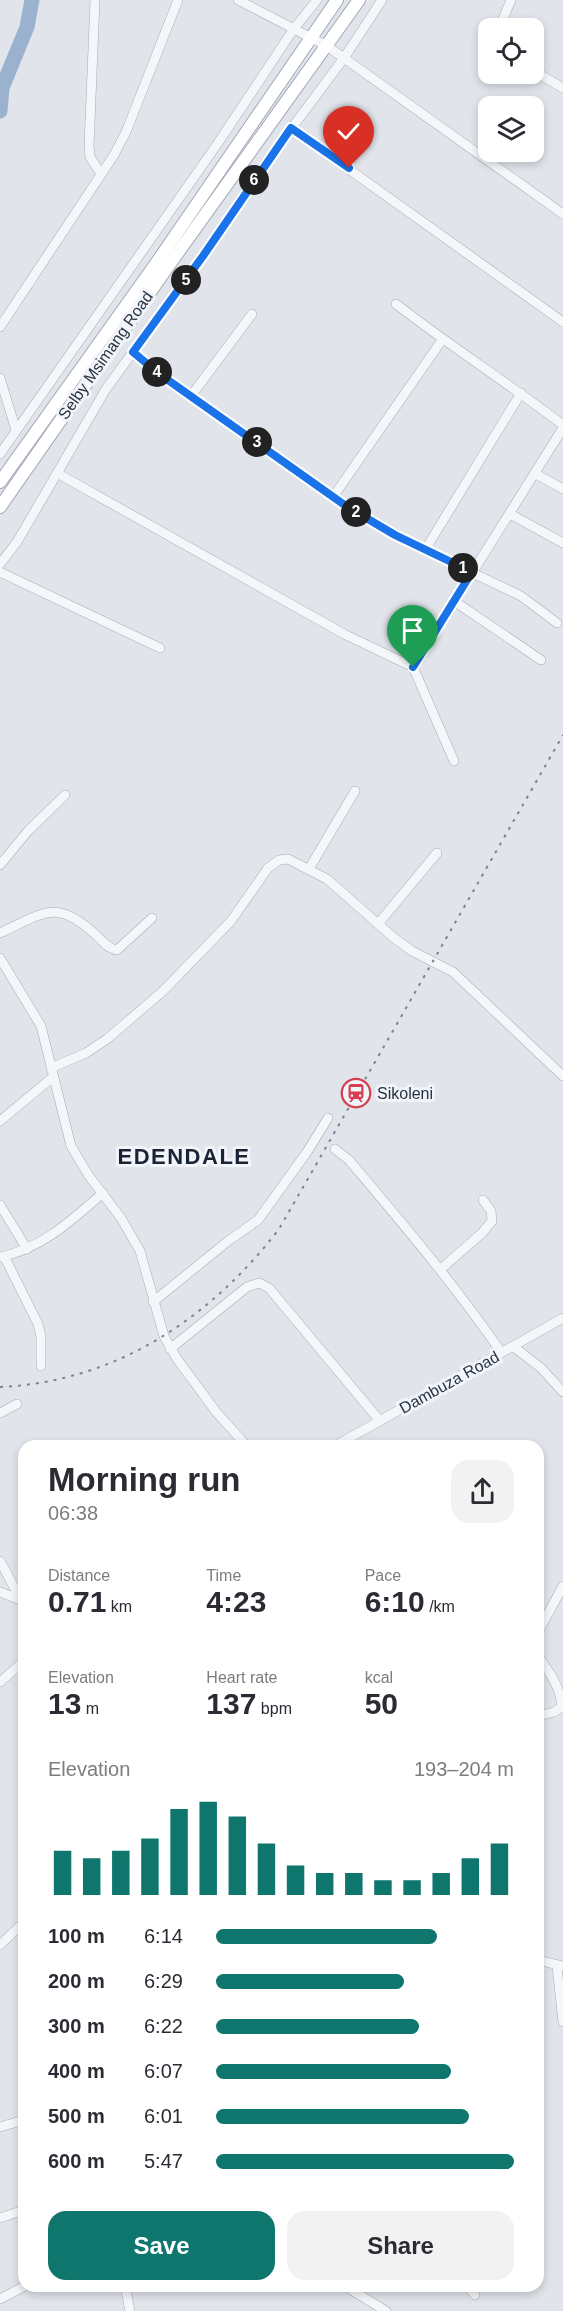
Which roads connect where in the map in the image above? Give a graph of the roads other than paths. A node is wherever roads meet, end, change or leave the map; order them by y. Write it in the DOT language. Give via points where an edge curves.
graph roads {
  1 [pos="95,0"];
  2 [pos="178,0"];
  3 [pos="238,0"];
  4 [pos="316,0"];
  5 [pos="337,0"];
  6 [pos="359,0"];
  7 [pos="382,0"];
  8 [pos="511,0"];
  9 [pos="503,18"];
  10 [pos="292,30"];
  11 [pos="309,38"];
  12 [pos="327,46"];
  13 [pos="344,58"];
  14 [pos="544,77"];
  15 [pos="563,88"];
  16 [pos="291,128"];
  17 [pos="101,174"];
  18 [pos="563,214"];
  19 [pos="396,304"];
  20 [pos="252,314"];
  21 [pos="563,322"];
  22 [pos="0,327"];
  23 [pos="442,340"];
  24 [pos="133,352"];
  25 [pos="0,378"];
  26 [pos="521,393"];
  27 [pos="191,396"];
  28 [pos="563,427"];
  29 [pos="16,430"];
  30 [pos="0,454"];
  31 [pos="57,473"];
  32 [pos="536,474"];
  33 [pos="0,482"];
  34 [pos="563,489"];
  35 [pos="333,497"];
  36 [pos="0,507"];
  37 [pos="510,514"];
  38 [pos="563,543"];
  39 [pos="425,550"];
  40 [pos="0,564"];
  41 [pos="0,572"];
  42 [pos="472,572"];
  43 [pos="454,601"];
  44 [pos="557,623"];
  45 [pos="160,648"];
  46 [pos="541,660"];
  47 [pos="413,667"];
  48 [pos="454,761"];
  49 [pos="356,791"];
  50 [pos="65,795"];
  51 [pos="437,853"];
  52 [pos="0,865"];
  53 [pos="309,869"];
  54 [pos="152,918"];
  55 [pos="378,924"];
  56 [pos="0,933"];
  57 [pos="0,958"];
  58 [pos="52,1073"];
  59 [pos="563,1076"];
  60 [pos="328,1118"];
  61 [pos="0,1121"];
  62 [pos="335,1149"];
  63 [pos="103,1193"];
  64 [pos="483,1200"];
  65 [pos="0,1205"];
  66 [pos="27,1249"];
  67 [pos="2,1257"];
  68 [pos="441,1269"];
  69 [pos="153,1302"];
  70 [pos="563,1318"];
  71 [pos="514,1347"];
  72 [pos="170,1349"];
  73 [pos="501,1353"];
  74 [pos="41,1366"];
  75 [pos="563,1392"];
  76 [pos="17,1404"];
  77 [pos="0,1413"];
  78 [pos="380,1421"];
  79 [pos="242,1440"];
  80 [pos="346,1440"];
  81 [pos="0,1561"];
  82 [pos="563,1586"];
  83 [pos="0,1592"];
  84 [pos="18,1592"];
  85 [pos="18,1599"];
  86 [pos="544,1621"];
  87 [pos="18,1666"];
  88 [pos="544,1666"];
  89 [pos="0,1682"];
  90 [pos="544,1714"];
  91 [pos="18,1928"];
  92 [pos="0,1945"];
  93 [pos="544,1962"];
  94 [pos="560,1966"];
  95 [pos="563,2022"];
  96 [pos="18,2122"];
  97 [pos="0,2127"];
  98 [pos="18,2212"];
  99 [pos="0,2218"];
  100 [pos="18,2290"];
  101 [pos="126,2292"];
  102 [pos="355,2292"];
  103 [pos="473,2292"];
  104 [pos="476,2295"];
  105 [pos="0,2299"];
  106 [pos="130,2311"];
  107 [pos="386,2311"];
  1 -- 17 [label="street" via="89,146 90,157"];
  2 -- 17 [label="street" via="126,132"];
  3 -- 10 [label="street"];
  4 -- 10 [label="street"];
  5 -- 11 [label="main road, Selby Msimang Road"];
  6 -- 12 [label="main road, Selby Msimang Road"];
  7 -- 13 [label="street"];
  8 -- 9 [label="street"];
  10 -- 11 [label="street"];
  10 -- 29 [label="street" via="258,86"];
  11 -- 12 [label="street"];
  11 -- 33 [label="main road, Selby Msimang Road" via="155,265"];
  12 -- 13 [label="street"];
  12 -- 36 [label="main road, Selby Msimang Road"];
  13 -- 16 [label="street"];
  13 -- 18 [label="street"];
  14 -- 15 [label="street"];
  16 -- 21 [label="street"];
  16 -- 24 [label="street"];
  17 -- 22 [label="street"];
  19 -- 23 [label="street"];
  20 -- 27 [label="street"];
  23 -- 26 [label="street"];
  23 -- 35 [label="street"];
  24 -- 27 [label="street"];
  24 -- 31 [label="street" via="106,389"];
  25 -- 29 [label="street"];
  26 -- 28 [label="street"];
  26 -- 39 [label="street"];
  27 -- 35 [label="street"];
  28 -- 32 [label="street"];
  29 -- 30 [label="street"];
  31 -- 40 [label="street"];
  31 -- 47 [label="street" via="344,634"];
  32 -- 34 [label="street"];
  32 -- 37 [label="street"];
  35 -- 39 [label="street"];
  37 -- 38 [label="street"];
  37 -- 42 [label="street"];
  39 -- 42 [label="street"];
  41 -- 45 [label="street"];
  42 -- 43 [label="street"];
  42 -- 44 [label="street" via="520,596"];
  43 -- 46 [label="street"];
  43 -- 47 [label="street"];
  47 -- 48 [label="street"];
  49 -- 53 [label="street"];
  50 -- 52 [label="street"];
  51 -- 55 [label="street"];
  53 -- 55 [label="street" via="327,879"];
  53 -- 58 [label="street" via="288,859 273,863 231,921 163,991 107,1039"];
  54 -- 56 [label="street" via="117,950 82,923 58,912 43,912"];
  55 -- 59 [label="street" via="412,951 460,978"];
  57 -- 58 [label="street" via="41,1026"];
  58 -- 61 [label="street"];
  58 -- 63 [label="street" via="71,1146"];
  60 -- 69 [label="street" via="258,1220"];
  62 -- 68 [label="street" via="349,1160"];
  63 -- 66 [label="street" via="52,1236"];
  63 -- 69 [label="street" via="140,1251"];
  64 -- 68 [label="street" via="492,1221"];
  65 -- 66 [label="street"];
  66 -- 67 [label="street"];
  67 -- 74 [label="street" via="38,1324"];
  68 -- 73 [label="street"];
  69 -- 72 [label="street"];
  70 -- 71 [label="street, Dambuza Road"];
  71 -- 73 [label="street, Dambuza Road"];
  71 -- 75 [label="street"];
  72 -- 78 [label="street" via="247,1287 264,1284"];
  72 -- 79 [label="street"];
  73 -- 78 [label="street, Dambuza Road"];
  76 -- 77 [label="street"];
  78 -- 80 [label="street, Dambuza Road"];
  81 -- 84 [label="street"];
  82 -- 86 [label="street"];
  83 -- 85 [label="street"];
  87 -- 89 [label="street"];
  88 -- 90 [label="street" via="562,1703 558,1711"];
  91 -- 92 [label="street"];
  93 -- 94 [label="street"];
  94 -- 95 [label="street"];
  96 -- 97 [label="street"];
  98 -- 99 [label="street"];
  100 -- 105 [label="street"];
  101 -- 106 [label="street"];
  102 -- 107 [label="street"];
  103 -- 104 [label="street"];
}
